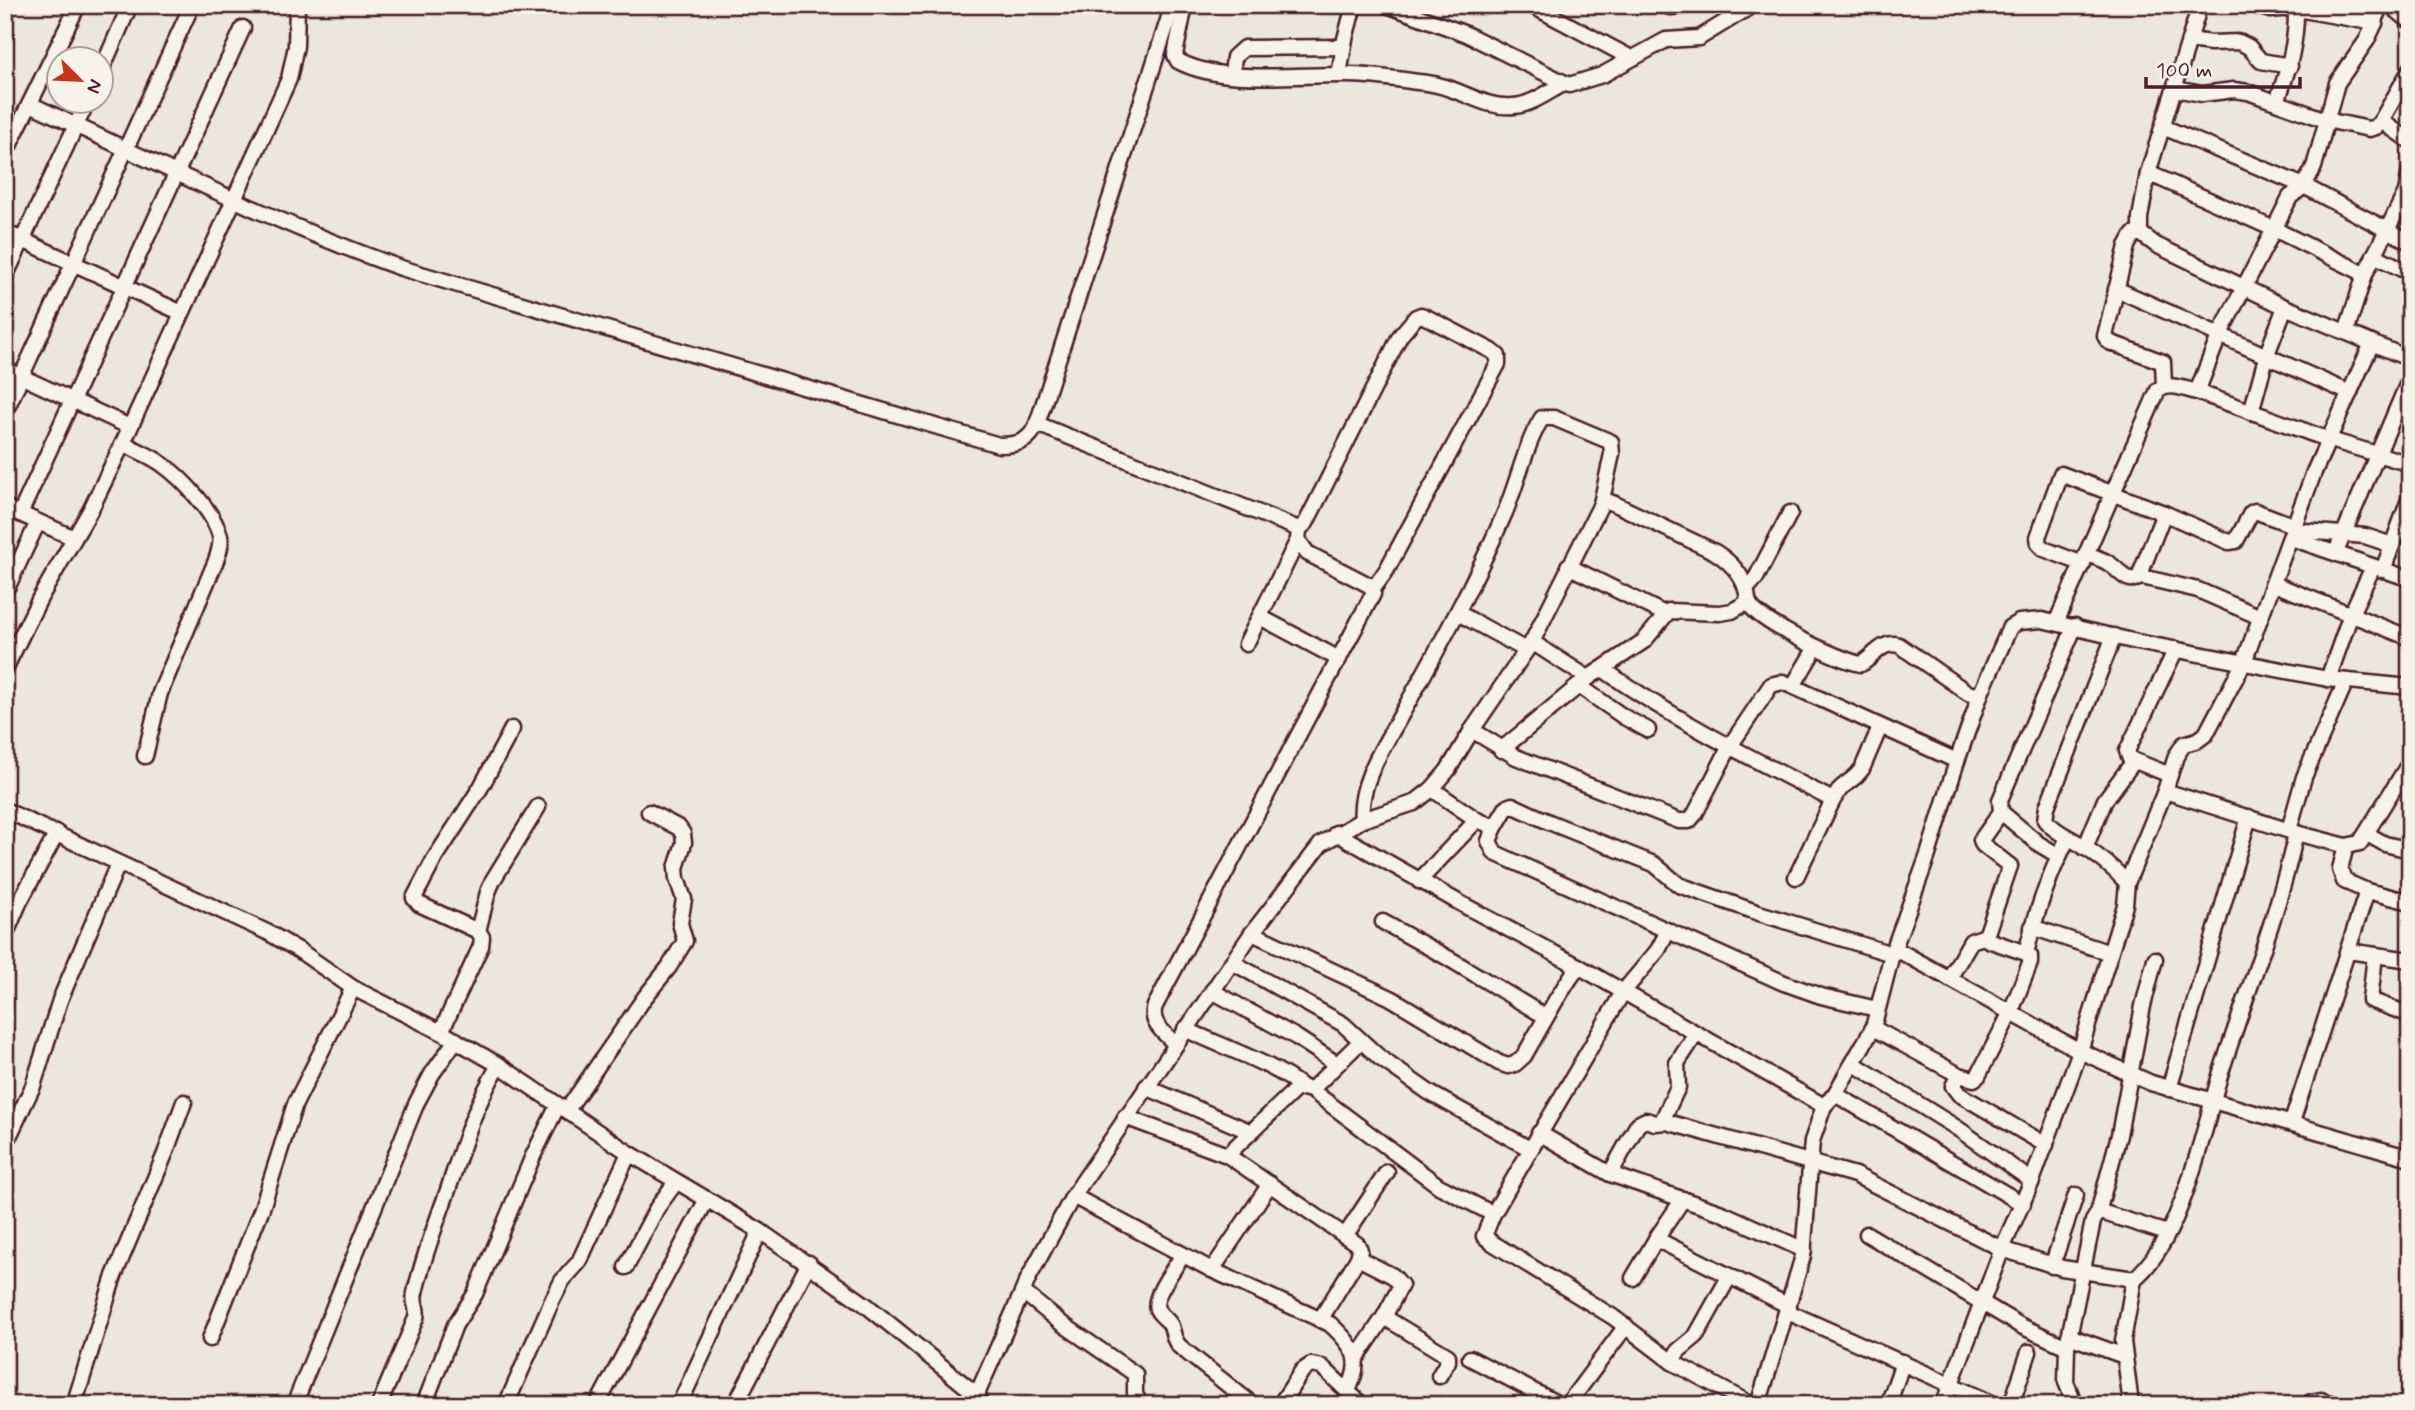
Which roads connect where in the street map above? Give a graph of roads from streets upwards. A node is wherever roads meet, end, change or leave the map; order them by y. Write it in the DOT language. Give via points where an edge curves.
graph roads {
  1 [pos="78,5"];
  2 [pos="130,5"];
  3 [pos="192,5"];
  4 [pos="296,5"];
  5 [pos="1172,5"];
  6 [pos="1185,5"];
  7 [pos="1354,5"];
  8 [pos="1387,5"];
  9 [pos="1531,5"];
  10 [pos="1663,5"];
  11 [pos="1694,5"];
  12 [pos="1753,5"];
  13 [pos="2200,5"];
  14 [pos="2253,5"];
  15 [pos="2379,5"];
  16 [pos="2390,5"];
  17 [pos="2296,7"];
  18 [pos="2410,21"];
  19 [pos="2375,23"];
  20 [pos="243,28"];
  21 [pos="2189,40"];
  22 [pos="112,46"];
  23 [pos="1343,47"];
  24 [pos="1631,58"];
  25 [pos="2290,66"];
  26 [pos="2410,70"];
  27 [pos="1232,74"];
  28 [pos="1339,75"];
  29 [pos="1563,84"];
  30 [pos="2175,89"];
  31 [pos="2277,102"];
  32 [pos="30,104"];
  33 [pos="80,116"];
  34 [pos="2326,120"];
  35 [pos="2381,121"];
  36 [pos="76,125"];
  37 [pos="2164,127"];
  38 [pos="2410,141"];
  39 [pos="127,149"];
  40 [pos="5,154"];
  41 [pos="178,172"];
  42 [pos="2148,173"];
  43 [pos="2409,179"];
  44 [pos="2304,186"];
  45 [pos="235,199"];
  46 [pos="2273,229"];
  47 [pos="2387,230"];
  48 [pos="5,232"];
  49 [pos="2140,233"];
  50 [pos="23,240"];
  51 [pos="2410,243"];
  52 [pos="2374,254"];
  53 [pos="75,264"];
  54 [pos="2410,273"];
  55 [pos="2365,274"];
  56 [pos="5,277"];
  57 [pos="2244,286"];
  58 [pos="125,287"];
  59 [pos="2116,289"];
  60 [pos="2285,307"];
  61 [pos="182,313"];
  62 [pos="2346,331"];
  63 [pos="2219,336"];
  64 [pos="2372,343"];
  65 [pos="2267,354"];
  66 [pos="2410,359"];
  67 [pos="5,369"];
  68 [pos="22,377"];
  69 [pos="2410,378"];
  70 [pos="2164,386"];
  71 [pos="2197,393"];
  72 [pos="2350,393"];
  73 [pos="74,401"];
  74 [pos="5,412"];
  75 [pos="2251,412"];
  76 [pos="1037,424"];
  77 [pos="130,427"];
  78 [pos="2327,439"];
  79 [pos="122,443"];
  80 [pos="2378,455"];
  81 [pos="2410,464"];
  82 [pos="2114,494"];
  83 [pos="2410,497"];
  84 [pos="1601,504"];
  85 [pos="5,507"];
  86 [pos="1790,513"];
  87 [pos="2164,513"];
  88 [pos="20,514"];
  89 [pos="38,522"];
  90 [pos="2293,531"];
  91 [pos="2344,533"];
  92 [pos="1299,535"];
  93 [pos="74,538"];
  94 [pos="2392,545"];
  95 [pos="2336,552"];
  96 [pos="2085,559"];
  97 [pos="1568,566"];
  98 [pos="2378,569"];
  99 [pos="2142,577"];
  100 [pos="2410,579"];
  101 [pos="2274,584"];
  102 [pos="8,586"];
  103 [pos="1373,589"];
  104 [pos="1747,595"];
  105 [pos="1458,613"];
  106 [pos="1665,614"];
  107 [pos="2351,614"];
  108 [pos="1260,617"];
  109 [pos="2260,617"];
  110 [pos="2056,623"];
  111 [pos="2075,626"];
  112 [pos="2114,636"];
  113 [pos="2410,638"];
  114 [pos="1246,644"];
  115 [pos="1529,646"];
  116 [pos="1816,647"];
  117 [pos="2176,649"];
  118 [pos="1339,659"];
  119 [pos="2244,662"];
  120 [pos="5,669"];
  121 [pos="1604,670"];
  122 [pos="2328,679"];
  123 [pos="2346,681"];
  124 [pos="1584,682"];
  125 [pos="1793,686"];
  126 [pos="2410,687"];
  127 [pos="1981,693"];
  128 [pos="1880,727"];
  129 [pos="512,729"];
  130 [pos="1472,730"];
  131 [pos="1648,730"];
  132 [pos="1730,746"];
  133 [pos="1501,750"];
  134 [pos="145,756"];
  135 [pos="1957,761"];
  136 [pos="2134,761"];
  137 [pos="2410,762"];
  138 [pos="2170,775"];
  139 [pos="2404,786"];
  140 [pos="1432,789"];
  141 [pos="2165,791"];
  142 [pos="1833,800"];
  143 [pos="538,807"];
  144 [pos="5,810"];
  145 [pos="649,812"];
  146 [pos="2001,813"];
  147 [pos="2249,817"];
  148 [pos="1362,820"];
  149 [pos="1477,820"];
  150 [pos="1495,827"];
  151 [pos="2292,832"];
  152 [pos="57,833"];
  153 [pos="1336,834"];
  154 [pos="2367,834"];
  155 [pos="2068,838"];
  156 [pos="2346,846"];
  157 [pos="2085,848"];
  158 [pos="2410,850"];
  159 [pos="2059,856"];
  160 [pos="118,864"];
  161 [pos="1796,877"];
  162 [pos="1419,881"];
  163 [pos="2127,883"];
  164 [pos="2367,891"];
  165 [pos="2410,902"];
  166 [pos="1383,922"];
  167 [pos="2032,927"];
  168 [pos="478,931"];
  169 [pos="1668,931"];
  170 [pos="1252,933"];
  171 [pos="5,936"];
  172 [pos="1986,936"];
  173 [pos="1893,951"];
  174 [pos="2348,951"];
  175 [pos="2026,953"];
  176 [pos="2110,953"];
  177 [pos="2375,954"];
  178 [pos="2155,959"];
  179 [pos="2410,960"];
  180 [pos="1231,962"];
  181 [pos="1578,967"];
  182 [pos="1949,979"];
  183 [pos="353,988"];
  184 [pos="1212,991"];
  185 [pos="1623,992"];
  186 [pos="1877,1009"];
  187 [pos="2010,1014"];
  188 [pos="2410,1015"];
  189 [pos="1546,1017"];
  190 [pos="1873,1028"];
  191 [pos="1185,1029"];
  192 [pos="441,1032"];
  193 [pos="1696,1034"];
  194 [pos="456,1040"];
  195 [pos="1361,1041"];
  196 [pos="1175,1044"];
  197 [pos="2080,1051"];
  198 [pos="1337,1064"];
  199 [pos="1854,1064"];
  200 [pos="499,1065"];
  201 [pos="1959,1074"];
  202 [pos="2132,1074"];
  203 [pos="1146,1087"];
  204 [pos="1307,1089"];
  205 [pos="2169,1089"];
  206 [pos="1835,1094"];
  207 [pos="2211,1101"];
  208 [pos="184,1102"];
  209 [pos="1824,1106"];
  210 [pos="563,1108"];
  211 [pos="1125,1117"];
  212 [pos="1662,1121"];
  213 [pos="2292,1122"];
  214 [pos="1251,1132"];
  215 [pos="1539,1133"];
  216 [pos="5,1144"];
  217 [pos="2046,1144"];
  218 [pos="1530,1149"];
  219 [pos="629,1153"];
  220 [pos="1227,1155"];
  221 [pos="2410,1158"];
  222 [pos="1810,1161"];
  223 [pos="1387,1172"];
  224 [pos="1610,1174"];
  225 [pos="2032,1181"];
  226 [pos="677,1182"];
  227 [pos="1270,1184"];
  228 [pos="2076,1195"];
  229 [pos="1073,1196"];
  230 [pos="707,1199"];
  231 [pos="1683,1199"];
  232 [pos="2023,1204"];
  233 [pos="2098,1213"];
  234 [pos="1493,1214"];
  235 [pos="760,1231"];
  236 [pos="2167,1233"];
  237 [pos="1867,1234"];
  238 [pos="1345,1236"];
  239 [pos="1656,1239"];
  240 [pos="2002,1249"];
  241 [pos="1804,1250"];
  242 [pos="1183,1255"];
  243 [pos="1358,1258"];
  244 [pos="809,1263"];
  245 [pos="2052,1265"];
  246 [pos="626,1267"];
  247 [pos="1212,1270"];
  248 [pos="2081,1272"];
  249 [pos="1729,1277"];
  250 [pos="1633,1278"];
  251 [pos="2134,1279"];
  252 [pos="1023,1292"];
  253 [pos="1983,1301"];
  254 [pos="1788,1309"];
  255 [pos="1384,1317"];
  256 [pos="1320,1320"];
  257 [pos="1626,1326"];
  258 [pos="210,1339"];
  259 [pos="2068,1341"];
  260 [pos="2029,1352"];
  261 [pos="2124,1356"];
  262 [pos="1470,1358"];
  263 [pos="1356,1359"];
  264 [pos="1672,1362"];
  265 [pos="1903,1362"];
  266 [pos="1439,1377"];
  267 [pos="1951,1385"];
  268 [pos="1347,1392"];
  269 [pos="979,1400"];
  270 [pos="74,1405"];
  271 [pos="294,1405"];
  272 [pos="379,1405"];
  273 [pos="424,1405"];
  274 [pos="506,1405"];
  275 [pos="597,1405"];
  276 [pos="679,1405"];
  277 [pos="735,1405"];
  278 [pos="1139,1405"];
  279 [pos="1254,1405"];
  280 [pos="1280,1405"];
  281 [pos="1362,1405"];
  282 [pos="1560,1405"];
  283 [pos="1567,1405"];
  284 [pos="1752,1405"];
  285 [pos="1758,1405"];
  286 [pos="1888,1405"];
  287 [pos="1943,1405"];
  288 [pos="1996,1405"];
  289 [pos="2011,1405"];
  290 [pos="2075,1405"];
  291 [pos="2083,1405"];
  292 [pos="2096,1405"];
  293 [pos="2131,1405"];
  294 [pos="2309,1405"];
  295 [pos="2335,1405"];
  1 -- 32 [label="street"];
  2 -- 22 [label="street"];
  3 -- 39 [label="street"];
  4 -- 45 [label="street" via="296,46 289,79"];
  5 -- 76 [label="street"];
  6 -- 27 [label="street" via="1175,48 1178,61"];
  7 -- 23 [label="street"];
  8 -- 29 [label="street" via="1466,34"];
  9 -- 24 [label="street"];
  10 -- 11 [label="street"];
  12 -- 24 [label="street" via="1699,38 1666,40"];
  13 -- 21 [label="street"];
  14 -- 17 [label="street" via="2270,10"];
  15 -- 19 [label="street"];
  16 -- 18 [label="street"];
  17 -- 19 [label="street"];
  17 -- 25 [label="street"];
  19 -- 34 [label="street" via="2337,83"];
  20 -- 41 [label="street"];
  21 -- 25 [label="street" via="2239,42 2261,61"];
  21 -- 30 [label="street"];
  23 -- 27 [label="street" via="1244,48 1234,57"];
  23 -- 28 [label="street"];
  24 -- 29 [label="street" via="1575,85"];
  25 -- 31 [label="street"];
  26 -- 35 [label="street"];
  27 -- 28 [label="street"];
  28 -- 29 [label="street" via="1434,83 1501,107 1518,106"];
  30 -- 31 [label="street" via="2202,94 2234,90"];
  30 -- 37 [label="street"];
  31 -- 34 [label="street"];
  32 -- 36 [label="street"];
  32 -- 40 [label="street"];
  33 -- 36 [label="street"];
  34 -- 35 [label="street" via="2369,129"];
  34 -- 44 [label="street"];
  35 -- 38 [label="street"];
  36 -- 39 [label="street"];
  36 -- 50 [label="street"];
  37 -- 42 [label="street"];
  37 -- 44 [label="street"];
  39 -- 41 [label="street"];
  39 -- 53 [label="street"];
  41 -- 45 [label="street"];
  41 -- 58 [label="street"];
  42 -- 46 [label="street"];
  42 -- 49 [label="street"];
  43 -- 47 [label="street"];
  44 -- 46 [label="street" via="2290,197"];
  44 -- 47 [label="street"];
  45 -- 61 [label="street"];
  45 -- 76 [label="street" via="401,268 999,445 1028,440"];
  46 -- 55 [label="street"];
  46 -- 57 [label="street"];
  47 -- 51 [label="street"];
  47 -- 52 [label="street"];
  48 -- 50 [label="street"];
  49 -- 57 [label="street"];
  49 -- 59 [label="street" via="2133,235 2127,246"];
  50 -- 53 [label="street"];
  50 -- 56 [label="street"];
  52 -- 54 [label="street"];
  52 -- 55 [label="street"];
  53 -- 58 [label="street"];
  53 -- 68 [label="street"];
  55 -- 62 [label="street"];
  57 -- 60 [label="street"];
  57 -- 63 [label="street"];
  58 -- 61 [label="street"];
  58 -- 73 [label="street"];
  59 -- 63 [label="street"];
  59 -- 70 [label="street" via="2106,340 2163,362"];
  60 -- 62 [label="street"];
  60 -- 65 [label="street"];
  61 -- 77 [label="street"];
  62 -- 64 [label="street"];
  63 -- 65 [label="street"];
  63 -- 71 [label="street"];
  64 -- 66 [label="street"];
  64 -- 72 [label="street"];
  65 -- 72 [label="street"];
  65 -- 75 [label="street"];
  67 -- 68 [label="street"];
  68 -- 73 [label="street"];
  68 -- 74 [label="street"];
  69 -- 80 [label="street"];
  70 -- 71 [label="street"];
  70 -- 82 [label="street" via="2158,390"];
  71 -- 75 [label="street"];
  72 -- 78 [label="street"];
  73 -- 77 [label="street"];
  73 -- 88 [label="street"];
  75 -- 78 [label="street"];
  76 -- 92 [label="street"];
  77 -- 79 [label="street"];
  78 -- 80 [label="street"];
  78 -- 90 [label="street"];
  79 -- 93 [label="street"];
  79 -- 134 [label="street" via="173,472 206,509 220,537 215,563 160,693"];
  80 -- 81 [label="street"];
  80 -- 91 [label="street"];
  82 -- 87 [label="street"];
  82 -- 96 [label="street"];
  82 -- 96 [label="street" via="2066,474 2058,478 2039,544"];
  83 -- 94 [label="street"];
  84 -- 97 [label="street"];
  84 -- 104 [label="street" via="1615,504 1715,552 1740,575"];
  84 -- 105 [label="street" via="1611,442 1554,418 1542,418"];
  85 -- 88 [label="street"];
  86 -- 104 [label="street"];
  87 -- 90 [label="street" via="2230,542 2236,541 2255,511"];
  87 -- 99 [label="street"];
  88 -- 89 [label="street"];
  89 -- 93 [label="street"];
  89 -- 102 [label="street"];
  90 -- 91 [label="street"];
  90 -- 95 [label="street"];
  90 -- 101 [label="street"];
  91 -- 94 [label="street"];
  91 -- 95 [label="street"];
  92 -- 103 [label="street" via="1307,552"];
  92 -- 103 [label="street" via="1400,336 1416,317 1430,319 1492,351 1498,356 1492,374"];
  92 -- 108 [label="street"];
  93 -- 120 [label="street"];
  94 -- 98 [label="street"];
  95 -- 98 [label="street"];
  96 -- 99 [label="street" via="2110,564 2131,580"];
  96 -- 110 [label="street"];
  97 -- 106 [label="street"];
  97 -- 115 [label="street"];
  98 -- 100 [label="street"];
  98 -- 107 [label="street"];
  99 -- 109 [label="street" via="2198,590"];
  101 -- 107 [label="street"];
  101 -- 109 [label="street"];
  103 -- 118 [label="street"];
  104 -- 106 [label="street" via="1732,611 1676,610"];
  104 -- 116 [label="street" via="1754,609 1771,622"];
  105 -- 115 [label="street"];
  105 -- 148 [label="street" via="1369,778 1361,797"];
  106 -- 121 [label="street" via="1644,641"];
  107 -- 113 [label="street"];
  107 -- 122 [label="street"];
  108 -- 114 [label="street"];
  108 -- 118 [label="street"];
  109 -- 119 [label="street"];
  110 -- 111 [label="street"];
  110 -- 127 [label="street" via="2042,620 2010,627"];
  111 -- 112 [label="street"];
  111 -- 146 [label="street" via="2010,774 2000,800"];
  112 -- 117 [label="street"];
  112 -- 155 [label="street" via="2047,807 2045,820"];
  115 -- 124 [label="street"];
  115 -- 130 [label="street"];
  116 -- 125 [label="street"];
  116 -- 127 [label="street" via="1861,664 1886,645 1899,645 1968,693"];
  117 -- 119 [label="street"];
  117 -- 136 [label="street" via="2127,751"];
  118 -- 196 [label="street" via="1155,1006 1154,1020"];
  119 -- 122 [label="street"];
  119 -- 138 [label="street" via="2206,734 2181,748"];
  121 -- 124 [label="street"];
  121 -- 132 [label="street" via="1649,702"];
  122 -- 123 [label="street"];
  123 -- 126 [label="street"];
  123 -- 151 [label="street" via="2304,777"];
  124 -- 131 [label="street" via="1623,717"];
  124 -- 133 [label="street"];
  125 -- 128 [label="street"];
  125 -- 132 [label="street" via="1783,682 1771,685"];
  127 -- 135 [label="street"];
  128 -- 135 [label="street"];
  128 -- 142 [label="street" via="1862,769"];
  129 -- 168 [label="street" via="414,898"];
  130 -- 133 [label="street"];
  130 -- 140 [label="street"];
  132 -- 133 [label="street" via="1689,821 1679,821"];
  132 -- 142 [label="street"];
  135 -- 173 [label="street"];
  136 -- 138 [label="street"];
  136 -- 157 [label="street" via="2105,800"];
  137 -- 139 [label="street"];
  138 -- 141 [label="street"];
  139 -- 154 [label="street"];
  140 -- 148 [label="street" via="1414,803"];
  140 -- 149 [label="street"];
  141 -- 147 [label="street"];
  141 -- 163 [label="street"];
  142 -- 161 [label="street"];
  143 -- 168 [label="street" via="493,880"];
  144 -- 152 [label="street"];
  145 -- 210 [label="street" via="683,834 676,868 684,898 680,923 685,941"];
  146 -- 159 [label="street"];
  146 -- 172 [label="street" via="1981,840 2010,866"];
  147 -- 151 [label="street"];
  147 -- 205 [label="street"];
  148 -- 153 [label="street"];
  149 -- 150 [label="street"];
  149 -- 162 [label="street"];
  150 -- 169 [label="street" via="1489,841 1495,853"];
  150 -- 173 [label="street" via="1512,805 1654,864 1679,885"];
  151 -- 156 [label="street"];
  151 -- 207 [label="street" via="2285,878"];
  152 -- 160 [label="street"];
  152 -- 171 [label="street"];
  153 -- 162 [label="street"];
  153 -- 170 [label="street" via="1308,858"];
  154 -- 156 [label="street" via="2360,843"];
  154 -- 158 [label="street"];
  155 -- 157 [label="street"];
  155 -- 159 [label="street"];
  156 -- 164 [label="street" via="2340,876"];
  157 -- 163 [label="street"];
  159 -- 167 [label="street"];
  160 -- 183 [label="street" via="269,933"];
  160 -- 216 [label="street" via="60,1000 33,1086"];
  162 -- 181 [label="street"];
  163 -- 176 [label="street"];
  164 -- 165 [label="street"];
  164 -- 174 [label="street"];
  166 -- 189 [label="street"];
  167 -- 175 [label="street"];
  167 -- 176 [label="street"];
  168 -- 192 [label="street" via="481,946"];
  169 -- 185 [label="street"];
  169 -- 186 [label="street" via="1784,983"];
  170 -- 180 [label="street"];
  170 -- 189 [label="street" via="1391,998 1508,1066 1524,1056"];
  172 -- 175 [label="street"];
  172 -- 182 [label="street" via="1970,941"];
  173 -- 182 [label="street"];
  173 -- 186 [label="street"];
  174 -- 177 [label="street"];
  174 -- 213 [label="street"];
  175 -- 187 [label="street" via="2030,963"];
  176 -- 197 [label="street"];
  177 -- 179 [label="street"];
  177 -- 188 [label="street" via="2370,1000"];
  178 -- 202 [label="street"];
  180 -- 184 [label="street"];
  180 -- 195 [label="street" via="1336,1020"];
  181 -- 185 [label="street"];
  181 -- 189 [label="street"];
  182 -- 187 [label="street"];
  183 -- 192 [label="street"];
  183 -- 258 [label="street" via="295,1104 258,1217"];
  184 -- 191 [label="street"];
  184 -- 198 [label="street"];
  185 -- 193 [label="street"];
  185 -- 215 [label="street"];
  186 -- 190 [label="street"];
  187 -- 197 [label="street"];
  187 -- 201 [label="street" via="1978,1076"];
  190 -- 199 [label="street"];
  190 -- 201 [label="street"];
  191 -- 196 [label="street"];
  191 -- 204 [label="street" via="1291,1077"];
  192 -- 194 [label="street"];
  193 -- 209 [label="street"];
  193 -- 212 [label="street" via="1677,1063 1678,1087"];
  194 -- 200 [label="street"];
  194 -- 271 [label="street" via="417,1102"];
  195 -- 198 [label="street"];
  195 -- 218 [label="street" via="1430,1093"];
  196 -- 203 [label="street"];
  197 -- 202 [label="street"];
  197 -- 217 [label="street"];
  198 -- 204 [label="street"];
  199 -- 206 [label="street"];
  199 -- 225 [label="street"];
  200 -- 210 [label="street"];
  200 -- 272 [label="street" via="461,1145 420,1273 414,1298 416,1318"];
  201 -- 217 [label="street" via="1953,1086 1959,1094"];
  202 -- 205 [label="street"];
  202 -- 233 [label="street"];
  203 -- 211 [label="street"];
  203 -- 214 [label="street"];
  204 -- 214 [label="street" via="1295,1090"];
  204 -- 234 [label="street" via="1439,1186"];
  205 -- 207 [label="street"];
  206 -- 209 [label="street"];
  206 -- 232 [label="street"];
  207 -- 213 [label="street"];
  207 -- 236 [label="street" via="2189,1180"];
  208 -- 270 [label="street" via="114,1276"];
  209 -- 222 [label="street" via="1811,1141"];
  210 -- 219 [label="street"];
  210 -- 273 [label="street" via="533,1156 475,1294 455,1325"];
  211 -- 220 [label="street"];
  211 -- 229 [label="street"];
  212 -- 222 [label="street"];
  212 -- 224 [label="street" via="1638,1124"];
  213 -- 221 [label="street"];
  214 -- 220 [label="street"];
  215 -- 218 [label="street"];
  215 -- 224 [label="street"];
  217 -- 225 [label="street"];
  218 -- 234 [label="street"];
  219 -- 226 [label="street"];
  219 -- 274 [label="street" via="579,1262 551,1303"];
  220 -- 227 [label="street"];
  222 -- 240 [label="street" via="1855,1175"];
  222 -- 241 [label="street"];
  223 -- 238 [label="street"];
  224 -- 231 [label="street"];
  225 -- 232 [label="street"];
  226 -- 230 [label="street"];
  226 -- 246 [label="street" via="657,1208"];
  227 -- 238 [label="street"];
  227 -- 247 [label="street"];
  228 -- 245 [label="street"];
  229 -- 242 [label="street"];
  229 -- 252 [label="street"];
  230 -- 235 [label="street"];
  230 -- 275 [label="street"];
  231 -- 239 [label="street"];
  231 -- 241 [label="street"];
  232 -- 240 [label="street"];
  233 -- 236 [label="street"];
  233 -- 248 [label="street" via="2092,1221"];
  234 -- 257 [label="street" via="1484,1236 1491,1242"];
  235 -- 244 [label="street"];
  235 -- 276 [label="street"];
  236 -- 251 [label="street" via="2157,1254"];
  237 -- 253 [label="street"];
  238 -- 243 [label="street" via="1357,1244"];
  239 -- 249 [label="street"];
  239 -- 250 [label="street"];
  240 -- 245 [label="street"];
  240 -- 253 [label="street"];
  241 -- 254 [label="street"];
  242 -- 247 [label="street"];
  242 -- 279 [label="street" via="1158,1296 1158,1312 1171,1326 1179,1346"];
  243 -- 255 [label="street" via="1399,1280 1401,1285"];
  243 -- 256 [label="street"];
  244 -- 269 [label="street"];
  244 -- 277 [label="street"];
  245 -- 248 [label="street"];
  247 -- 256 [label="street"];
  248 -- 251 [label="street"];
  248 -- 259 [label="street"];
  249 -- 254 [label="street"];
  249 -- 264 [label="street" via="1696,1336"];
  251 -- 261 [label="street"];
  252 -- 269 [label="street"];
  252 -- 278 [label="street" via="1097,1349 1130,1368"];
  253 -- 259 [label="street" via="2021,1326"];
  253 -- 267 [label="street"];
  254 -- 265 [label="street"];
  254 -- 285 [label="street"];
  255 -- 263 [label="street"];
  255 -- 266 [label="street" via="1448,1356"];
  256 -- 263 [label="street" via="1339,1333"];
  257 -- 264 [label="street"];
  257 -- 283 [label="street"];
  259 -- 261 [label="street"];
  259 -- 290 [label="street" via="2066,1382"];
  260 -- 289 [label="street"];
  261 -- 293 [label="street"];
  262 -- 282 [label="street"];
  263 -- 268 [label="street" via="1355,1377"];
  264 -- 284 [label="street"];
  265 -- 267 [label="street"];
  265 -- 286 [label="street"];
  267 -- 287 [label="street"];
  267 -- 288 [label="street"];
  268 -- 280 [label="street" via="1322,1367 1311,1364"];
  268 -- 281 [label="street"];
  291 -- 292 [label="street"];
  294 -- 295 [label="street" via="2321,1401"];
}
